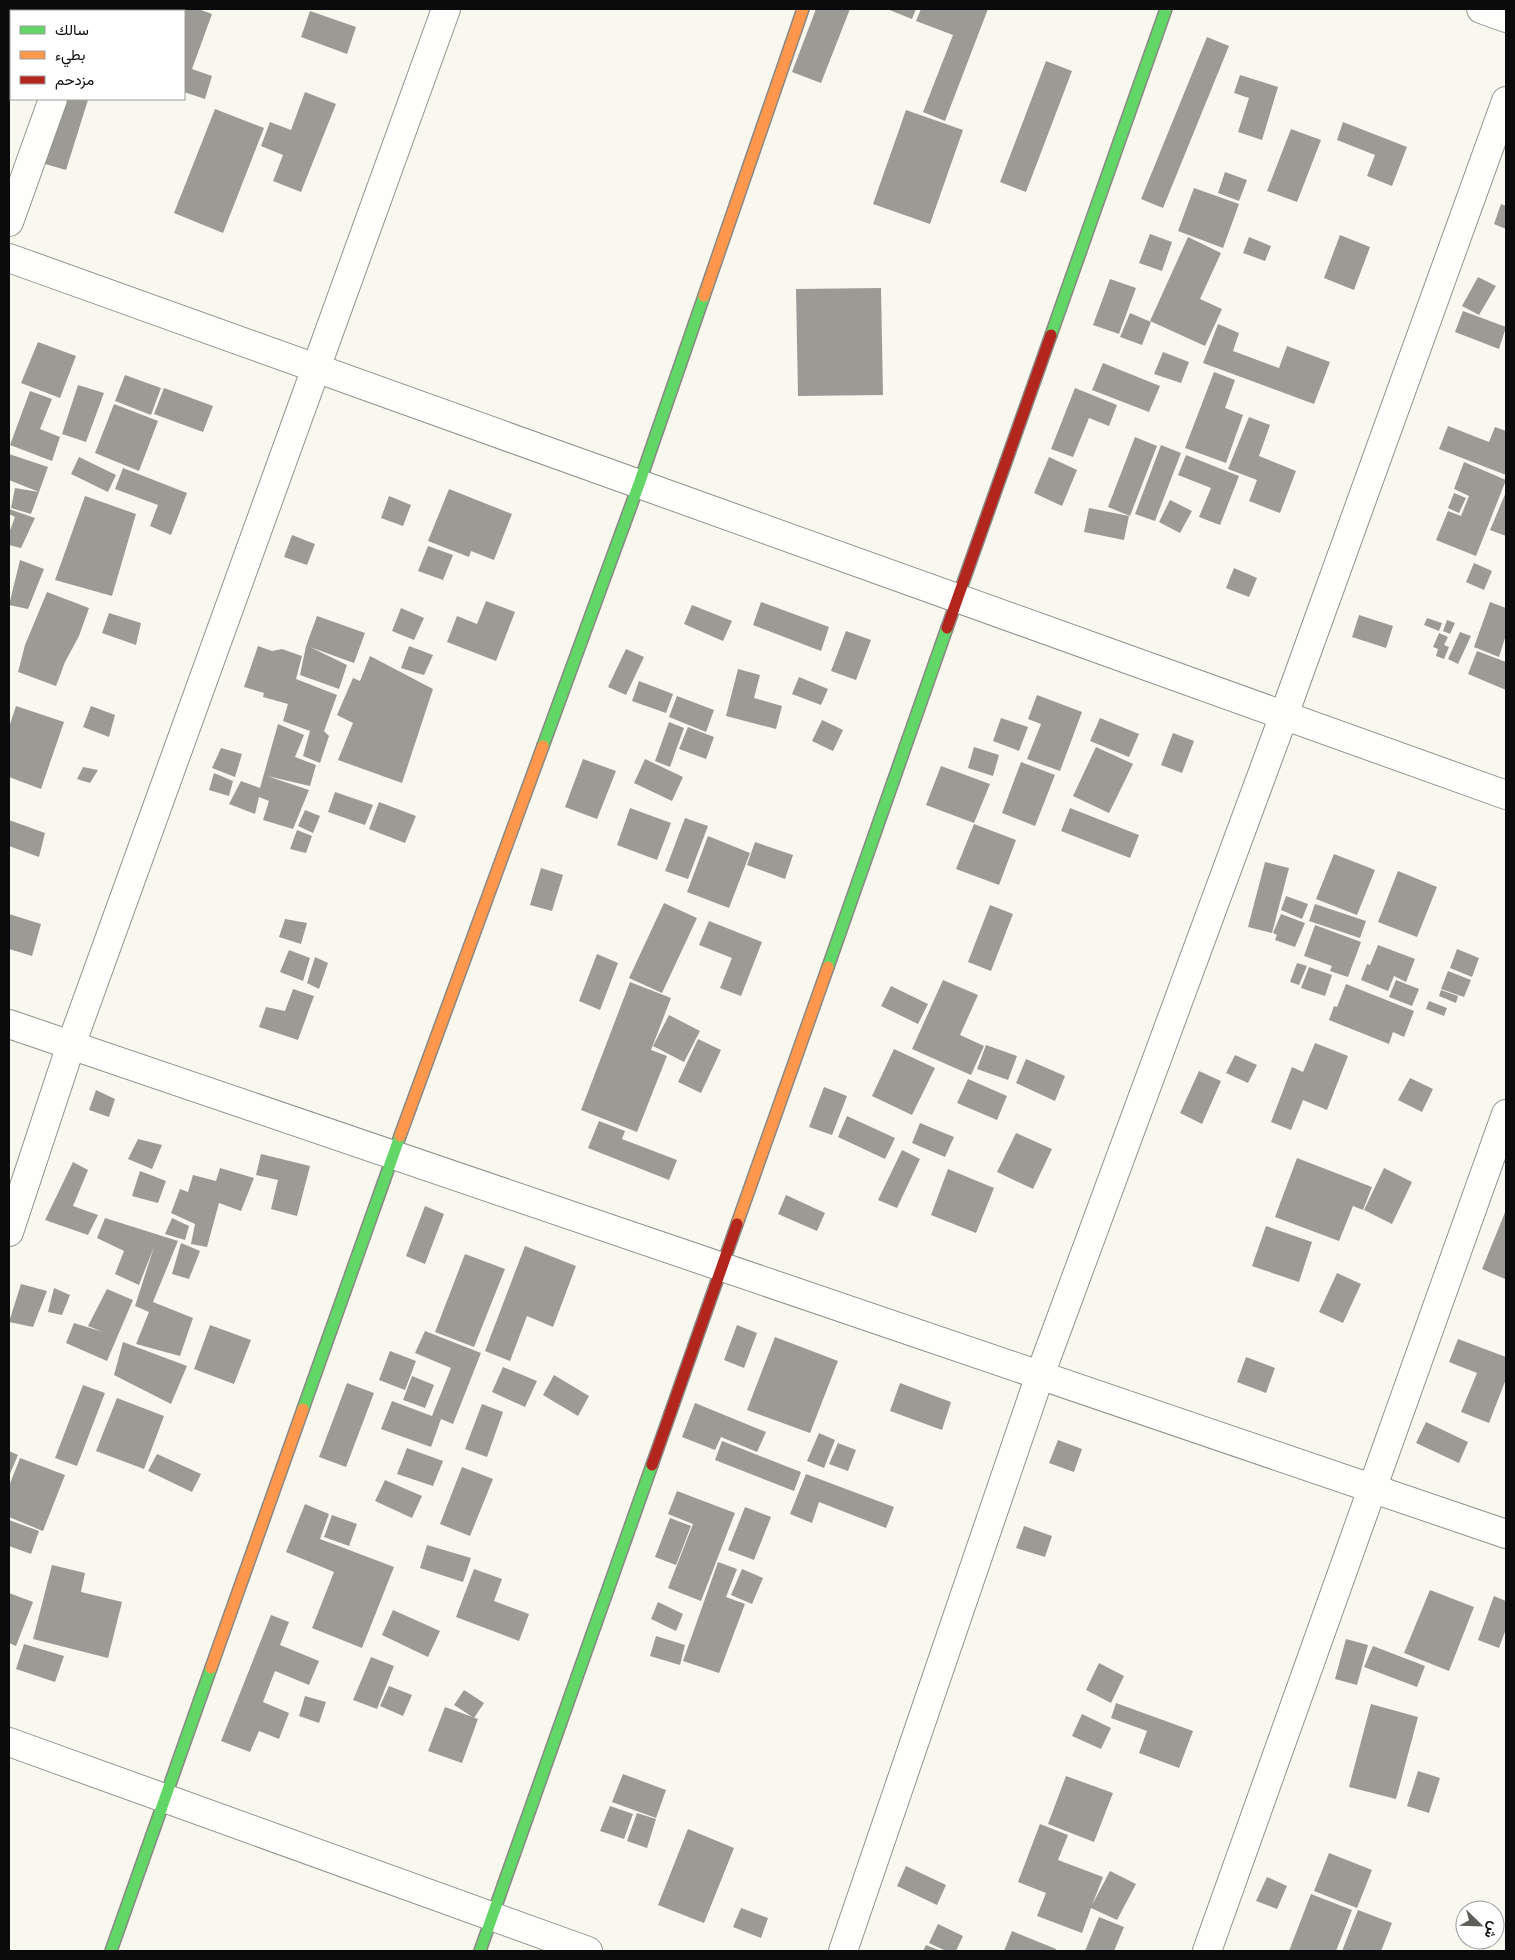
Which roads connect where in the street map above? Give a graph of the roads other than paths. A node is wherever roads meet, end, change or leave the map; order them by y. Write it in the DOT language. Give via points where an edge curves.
graph roads {
  1 [pos="446,9"];
  2 [pos="803,9"];
  3 [pos="1166,9"];
  4 [pos="1481,9"];
  5 [pos="1506,18"];
  6 [pos="53,100"];
  7 [pos="1506,101"];
  8 [pos="9,222"];
  9 [pos="9,258"];
  10 [pos="316,368"];
  11 [pos="639,484"];
  12 [pos="959,599"];
  13 [pos="1284,716"];
  14 [pos="1506,795"];
  15 [pos="9,1024"];
  16 [pos="71,1046"];
  17 [pos="1506,1114"];
  18 [pos="393,1155"];
  19 [pos="9,1232"];
  20 [pos="723,1267"];
  21 [pos="1040,1376"];
  22 [pos="1372,1488"];
  23 [pos="1506,1534"];
  24 [pos="9,1742"];
  25 [pos="166,1797"];
  26 [pos="493,1915"];
  27 [pos="111,1951"];
  28 [pos="480,1951"];
  29 [pos="588,1951"];
  30 [pos="842,1951"];
  31 [pos="1207,1951"];
  1 -- 10 [label="street"];
  2 -- 11 [label="street"];
  3 -- 12 [label="street"];
  4 -- 5 [label="street"];
  6 -- 8 [label="street"];
  7 -- 13 [label="street"];
  9 -- 10 [label="street"];
  10 -- 11 [label="street"];
  10 -- 16 [label="street"];
  11 -- 12 [label="street"];
  11 -- 18 [label="street"];
  12 -- 13 [label="street"];
  12 -- 20 [label="street"];
  13 -- 14 [label="street"];
  13 -- 21 [label="street"];
  15 -- 16 [label="street"];
  16 -- 18 [label="street"];
  16 -- 19 [label="street"];
  17 -- 22 [label="street"];
  18 -- 20 [label="street"];
  18 -- 25 [label="street"];
  20 -- 21 [label="street"];
  20 -- 26 [label="street"];
  21 -- 22 [label="street"];
  21 -- 30 [label="street"];
  22 -- 23 [label="street"];
  22 -- 31 [label="street"];
  24 -- 25 [label="street"];
  25 -- 26 [label="street"];
  25 -- 27 [label="street"];
  26 -- 28 [label="street"];
  26 -- 29 [label="street"];
}
